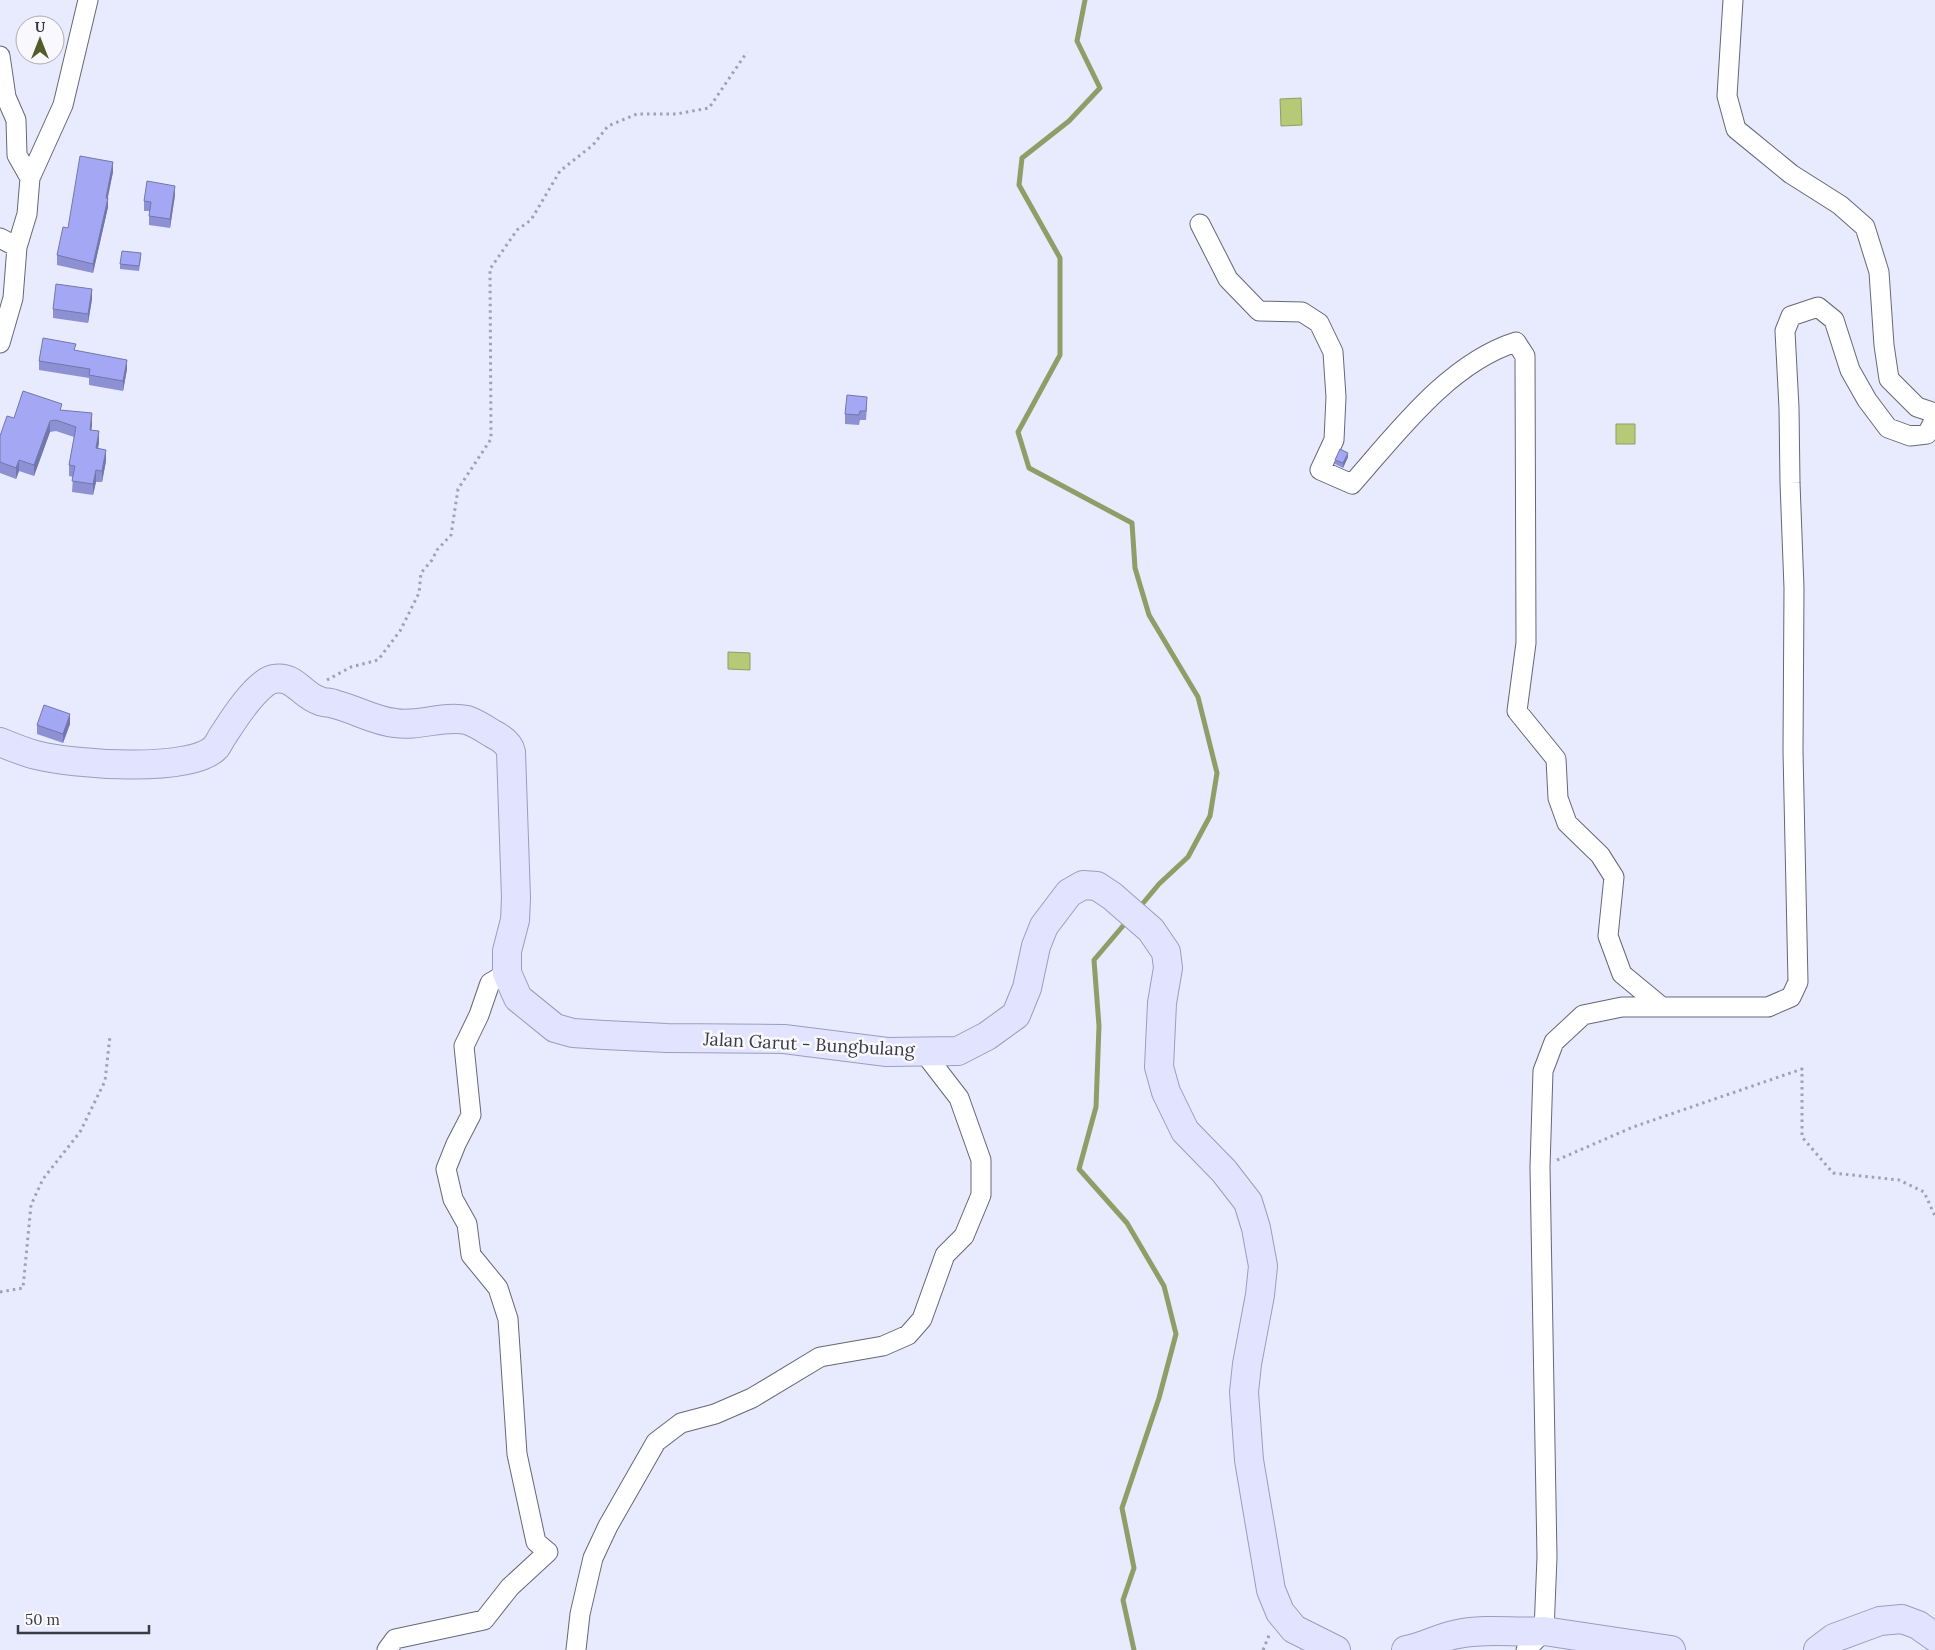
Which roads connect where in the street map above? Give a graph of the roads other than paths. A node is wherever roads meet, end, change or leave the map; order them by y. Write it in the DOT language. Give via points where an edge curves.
graph roads {
  1 [pos="88,0"];
  2 [pos="1733,0"];
  3 [pos="0,56"];
  4 [pos="30,178"];
  5 [pos="1200,224"];
  6 [pos="0,238"];
  7 [pos="17,247"];
  8 [pos="0,343"];
  9 [pos="1935,413"];
  10 [pos="1935,419"];
  11 [pos="0,742"];
  12 [pos="507,973"];
  13 [pos="1662,1007"];
  14 [pos="922,1050"];
  15 [pos="1935,1637"];
  16 [pos="1535,1640"];
  17 [pos="1665,1649"];
  18 [pos="387,1650"];
  19 [pos="576,1650"];
  20 [pos="1336,1650"];
  21 [pos="1406,1650"];
  22 [pos="1818,1650"];
  1 -- 4 [label="street" via="62,105"];
  2 -- 9 [label="street" via="1727,96 1736,130 1792,174 1840,205 1865,227 1879,272 1889,379 1917,407"];
  3 -- 4 [label="street" via="6,97 16,120 17,155"];
  4 -- 7 [label="street" via="27,214"];
  5 -- 13 [label="street" via="1228,279 1259,311 1302,312 1319,323 1333,352 1336,397 1334,440 1320,470 1352,484 1421,405 1454,376 1501,347 1516,342 1525,356 1526,643 1517,711 1556,759 1558,798 1567,823 1600,856 1614,877 1608,936 1622,974"];
  6 -- 7 [label="street"];
  7 -- 8 [label="street" via="13,298"];
  10 -- 13 [label="street" via="1927,434 1910,436 1888,428 1850,370 1834,320 1818,307 1792,316 1784,331 1790,408 1794,588 1793,751 1798,982 1791,997 1768,1007"];
  11 -- 12 [label="main road, Jalan Garut - Bungbulang" via="35,755 79,763 166,763 194,759 216,747 254,693 274,679 289,679 319,701 394,723 442,719 475,723 499,737 511,752 516,878 515,920 507,951"];
  12 -- 14 [label="main road, Jalan Garut - Bungbulang" via="518,998 555,1028 573,1033 784,1039 887,1052"];
  12 -- 18 [label="street" via="490,983 464,1046 471,1115 446,1169 453,1199 467,1224 471,1255 498,1288 508,1319 517,1454 536,1542 548,1552 510,1587 484,1620 395,1638"];
  13 -- 16 [label="street" via="1622,1007 1583,1014 1554,1042 1543,1071 1540,1167 1547,1557"];
  14 -- 19 [label="street" via="959,1098 980,1160 980,1195 964,1236 945,1255 922,1319 908,1335 883,1346 820,1357 752,1398 715,1414 680,1423 656,1442 593,1558 580,1614"];
  14 -- 20 [label="main road, Jalan Garut - Bungbulang" via="958,1051 987,1036 1016,1015 1044,926 1069,892 1083,885 1096,886 1151,930 1166,952 1168,968 1162,1003 1159,1067 1166,1092 1185,1131 1224,1171 1248,1202 1263,1266 1244,1392 1249,1460 1271,1590 1280,1612 1294,1629"];
  15 -- 22 [label="main road" via="1902,1619 1880,1621 1834,1638"];
  16 -- 17 [label="main road"];
  16 -- 21 [label="main road" via="1525,1632 1498,1630 1457,1634"];
}
